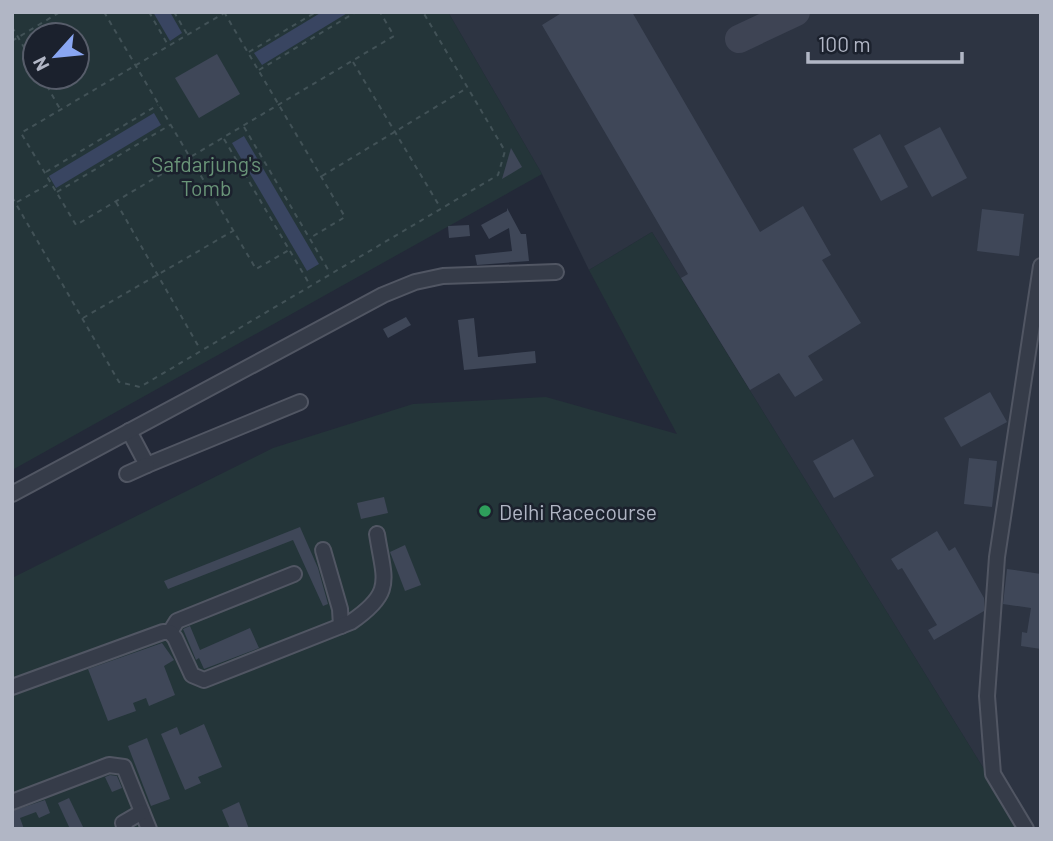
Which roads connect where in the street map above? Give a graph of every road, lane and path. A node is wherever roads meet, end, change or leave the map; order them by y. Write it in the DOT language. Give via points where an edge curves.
graph roads {
  1 [pos="60,12"];
  2 [pos="104,12"];
  3 [pos="149,12"];
  4 [pos="174,12"];
  5 [pos="316,12"];
  6 [pos="356,12"];
  7 [pos="380,12"];
  8 [pos="423,12"];
  9 [pos="225,13"];
  10 [pos="12,27"];
  11 [pos="187,35"];
  12 [pos="19,37"];
  13 [pos="12,41"];
  14 [pos="21,41"];
  15 [pos="169,46"];
  16 [pos="248,53"];
  17 [pos="352,61"];
  18 [pos="136,66"];
  19 [pos="258,71"];
  20 [pos="468,88"];
  21 [pos="49,91"];
  22 [pos="279,104"];
  23 [pos="159,105"];
  24 [pos="61,110"];
  25 [pos="171,125"];
  26 [pos="243,125"];
  27 [pos="395,132"];
  28 [pos="223,137"];
  29 [pos="190,157"];
  30 [pos="45,173"];
  31 [pos="321,177"];
  32 [pos="51,183"];
  33 [pos="57,193"];
  34 [pos="12,197"];
  35 [pos="116,201"];
  36 [pos="16,203"];
  37 [pos="441,209"];
  38 [pos="233,230"];
  39 [pos="310,238"];
  40 [pos="289,250"];
  41 [pos="1041,266"];
  42 [pos="556,272"];
  43 [pos="331,274"];
  44 [pos="158,275"];
  45 [pos="311,286"];
  46 [pos="83,318"];
  47 [pos="201,351"];
  48 [pos="300,402"];
  49 [pos="129,431"];
  50 [pos="147,465"];
  51 [pos="127,474"];
  52 [pos="12,494"];
  53 [pos="377,534"];
  54 [pos="323,550"];
  55 [pos="294,574"];
  56 [pos="341,625"];
  57 [pos="170,632"];
  58 [pos="12,687"];
  59 [pos="12,802"];
  60 [pos="142,812"];
  61 [pos="125,829"];
  62 [pos="149,829"];
  63 [pos="1026,829"];
  1 -- 12 [label="path"];
  2 -- 18 [label="path"];
  3 -- 15 [label="path"];
  4 -- 11 [label="path"];
  5 -- 16 [label="path"];
  6 -- 19 [label="path"];
  7 -- 17 [label="path" via="394,36"];
  8 -- 20 [label="path"];
  9 -- 11 [label="path"];
  9 -- 16 [label="path"];
  10 -- 12 [label="path"];
  11 -- 15 [label="path"];
  12 -- 13 [label="path"];
  12 -- 14 [label="path"];
  15 -- 18 [label="path"];
  16 -- 19 [label="path"];
  17 -- 22 [label="path"];
  17 -- 27 [label="path"];
  18 -- 23 [label="path"];
  18 -- 24 [label="path"];
  19 -- 22 [label="path"];
  20 -- 27 [label="path"];
  20 -- 37 [label="path" via="505,151 498,175"];
  21 -- 24 [label="path"];
  22 -- 26 [label="path"];
  22 -- 31 [label="path"];
  23 -- 25 [label="path"];
  23 -- 30 [label="path"];
  24 -- 30 [label="path" via="22,133"];
  25 -- 29 [label="path"];
  25 -- 33 [label="path"];
  26 -- 28 [label="path"];
  26 -- 39 [label="path"];
  27 -- 31 [label="path"];
  27 -- 37 [label="path"];
  28 -- 29 [label="path"];
  28 -- 40 [label="path"];
  29 -- 35 [label="path"];
  29 -- 38 [label="path"];
  30 -- 32 [label="path"];
  31 -- 39 [label="path" via="345,217"];
  32 -- 33 [label="path"];
  32 -- 36 [label="path"];
  33 -- 35 [label="path" via="76,225"];
  34 -- 36 [label="path"];
  35 -- 44 [label="path"];
  36 -- 46 [label="path"];
  37 -- 43 [label="path"];
  38 -- 40 [label="path" via="257,269"];
  38 -- 44 [label="path"];
  39 -- 43 [label="path"];
  40 -- 45 [label="path"];
  41 -- 63 [label="street" via="997,557 987,696 992,774"];
  42 -- 49 [label="street" via="443,276 415,282"];
  43 -- 45 [label="path"];
  44 -- 46 [label="path"];
  44 -- 47 [label="path"];
  45 -- 47 [label="path"];
  46 -- 47 [label="path" via="119,382 140,387"];
  48 -- 50 [label="street"];
  49 -- 50 [label="street"];
  49 -- 52 [label="street"];
  50 -- 51 [label="street"];
  53 -- 56 [label="street" via="386,583 368,610"];
  54 -- 56 [label="street"];
  55 -- 57 [label="street" via="177,621"];
  56 -- 57 [label="street" via="204,680 192,675"];
  57 -- 58 [label="street"];
  59 -- 60 [label="street" via="115,765 124,767"];
  60 -- 61 [label="street" via="125,820"];
  60 -- 62 [label="street"];
}
